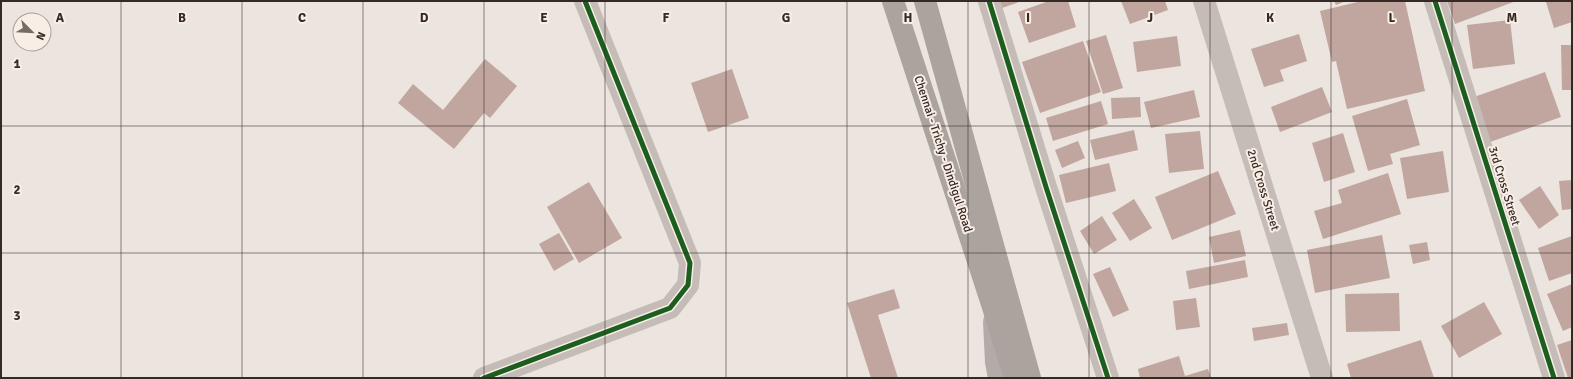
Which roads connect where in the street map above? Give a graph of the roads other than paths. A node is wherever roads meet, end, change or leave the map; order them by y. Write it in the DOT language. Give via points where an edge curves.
graph roads {
  1 [pos="585,1"];
  2 [pos="893,1"];
  3 [pos="925,1"];
  4 [pos="989,1"];
  5 [pos="1204,1"];
  6 [pos="1435,1"];
  7 [pos="1001,305"];
  8 [pos="484,378"];
  9 [pos="999,378"];
  10 [pos="1015,378"];
  11 [pos="1030,378"];
  12 [pos="1040,378"];
  13 [pos="1108,378"];
  14 [pos="1322,378"];
  15 [pos="1554,378"];
  1 -- 8 [label="street" via="690,263 688,284 670,308"];
  2 -- 7 [label="highway, Chennai - Trichy - Dindigul Road"];
  3 -- 7 [label="highway, Chennai - Trichy - Dindigul Road"];
  4 -- 13 [label="street"];
  5 -- 14 [label="street, 2nd Cross Street"];
  6 -- 15 [label="street, 3rd Cross Street"];
  7 -- 9 [label="main road" via="996,362"];
  7 -- 10 [label="highway"];
  7 -- 11 [label="highway"];
  7 -- 12 [label="main road"];
}
